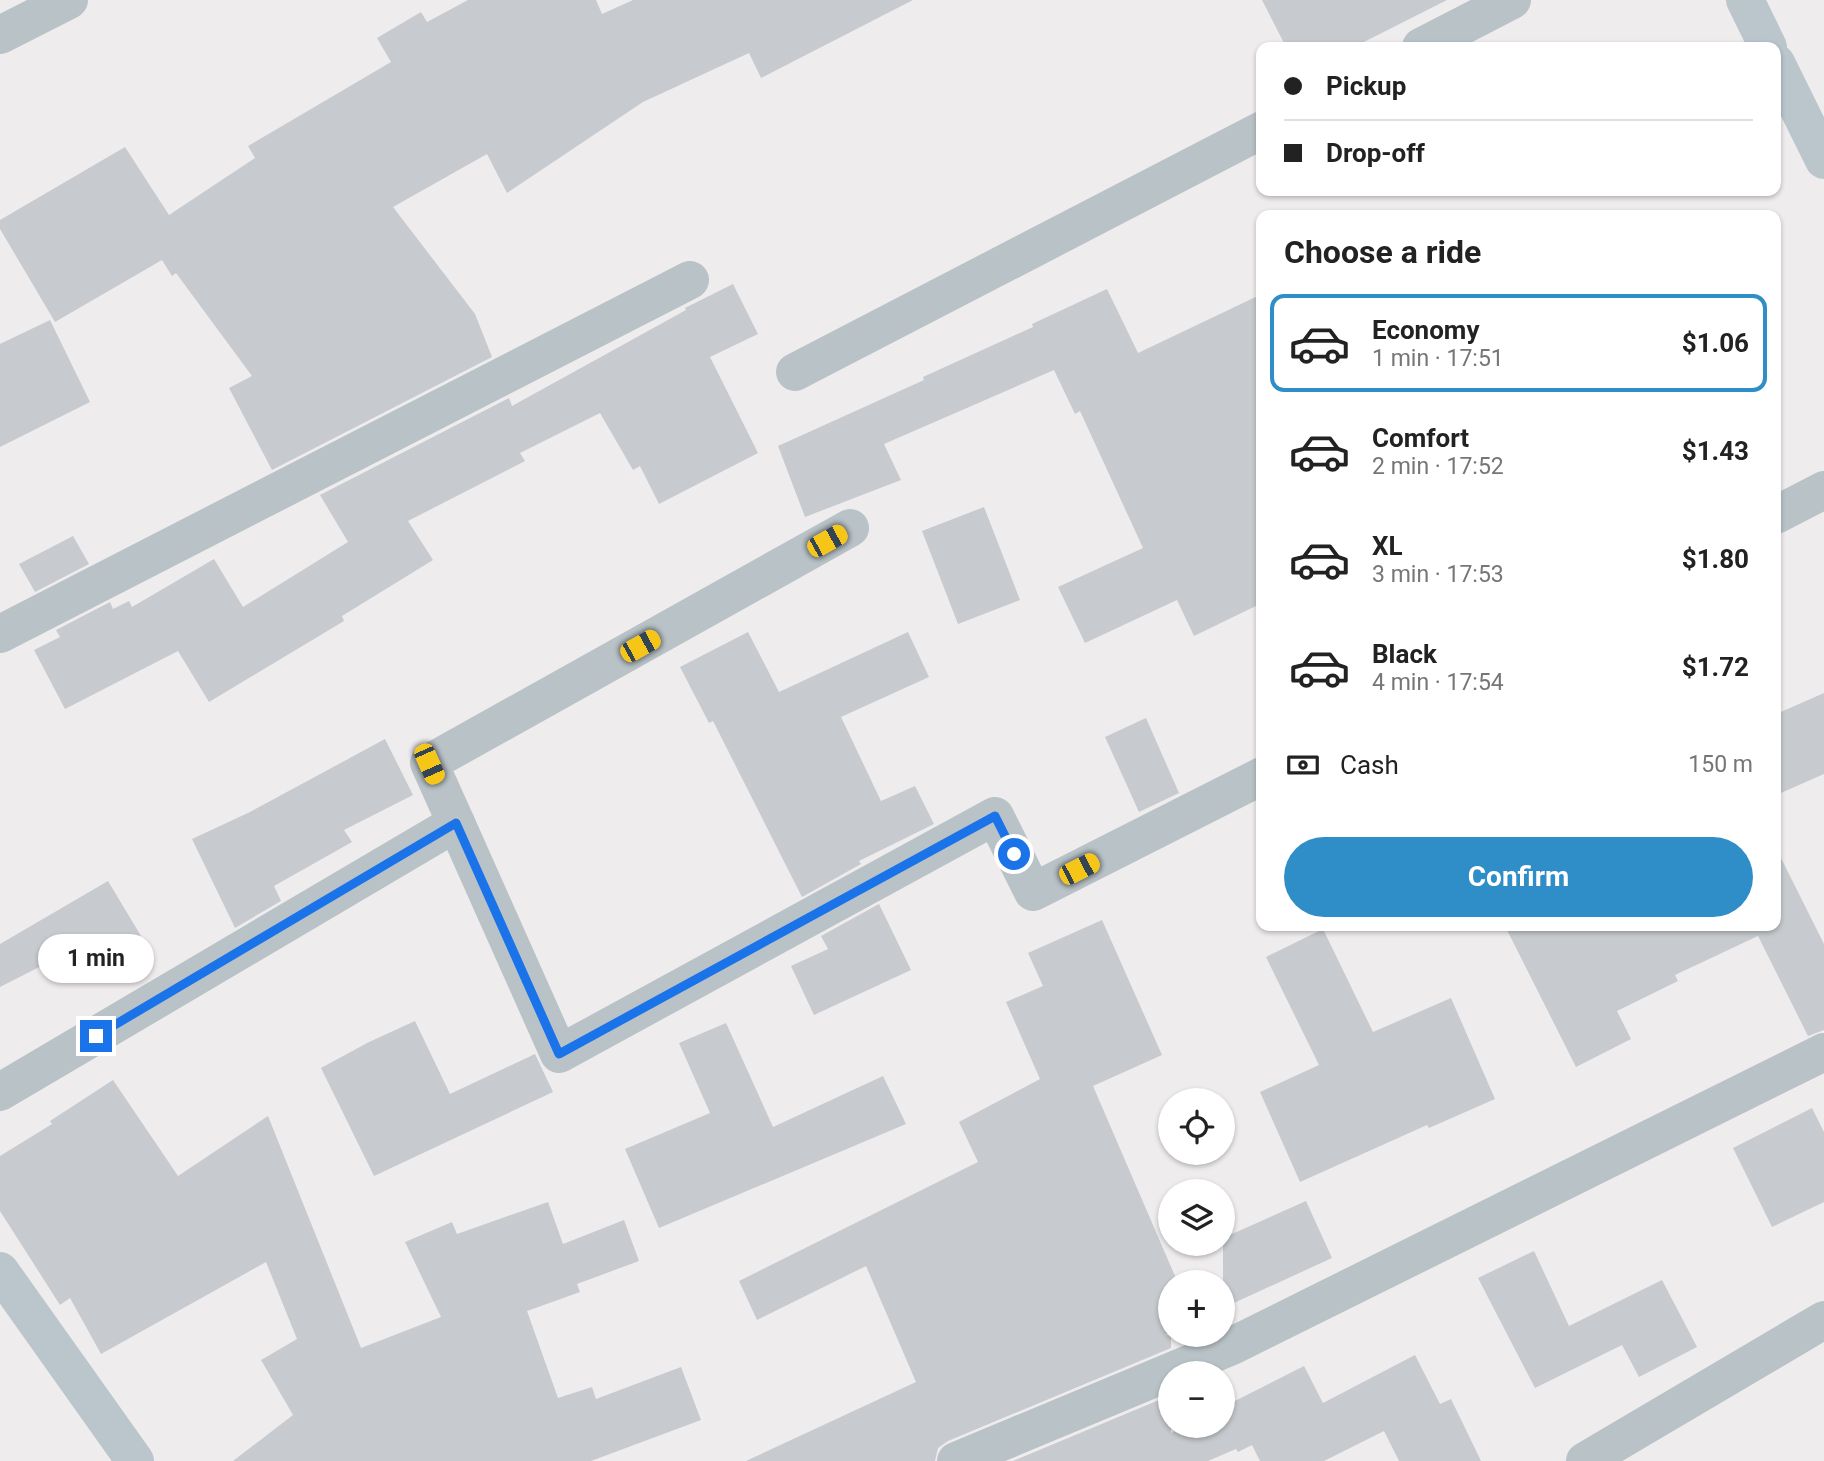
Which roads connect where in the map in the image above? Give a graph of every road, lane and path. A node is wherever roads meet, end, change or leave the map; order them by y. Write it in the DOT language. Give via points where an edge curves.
graph roads {
  1 [pos="69,0"];
  2 [pos="1512,0"];
  3 [pos="1745,0"];
  4 [pos="0,35"];
  5 [pos="1431,42"];
  6 [pos="1766,42"];
  7 [pos="1781,73"];
  8 [pos="1256,133"];
  9 [pos="1824,160"];
  10 [pos="690,280"];
  11 [pos="795,372"];
  12 [pos="1824,490"];
  13 [pos="1781,512"];
  14 [pos="850,528"];
  15 [pos="0,635"];
  16 [pos="1256,779"];
  17 [pos="456,823"];
  18 [pos="1824,1052"];
  19 [pos="0,1092"];
  20 [pos="0,1271"];
  21 [pos="1824,1320"];
  22 [pos="135,1461"];
  23 [pos="956,1461"];
  24 [pos="1585,1461"];
  1 -- 4 [label="street"];
  2 -- 5 [label="street"];
  3 -- 6 [label="street"];
  7 -- 9 [label="street"];
  8 -- 11 [label="street"];
  10 -- 15 [label="street"];
  12 -- 13 [label="street"];
  14 -- 17 [label="street" via="429,764"];
  16 -- 17 [label="street" via="1033,892 995,816 559,1054"];
  17 -- 19 [label="street"];
  18 -- 23 [label="street" via="1232,1346"];
  20 -- 22 [label="street"];
  21 -- 24 [label="street"];
}
